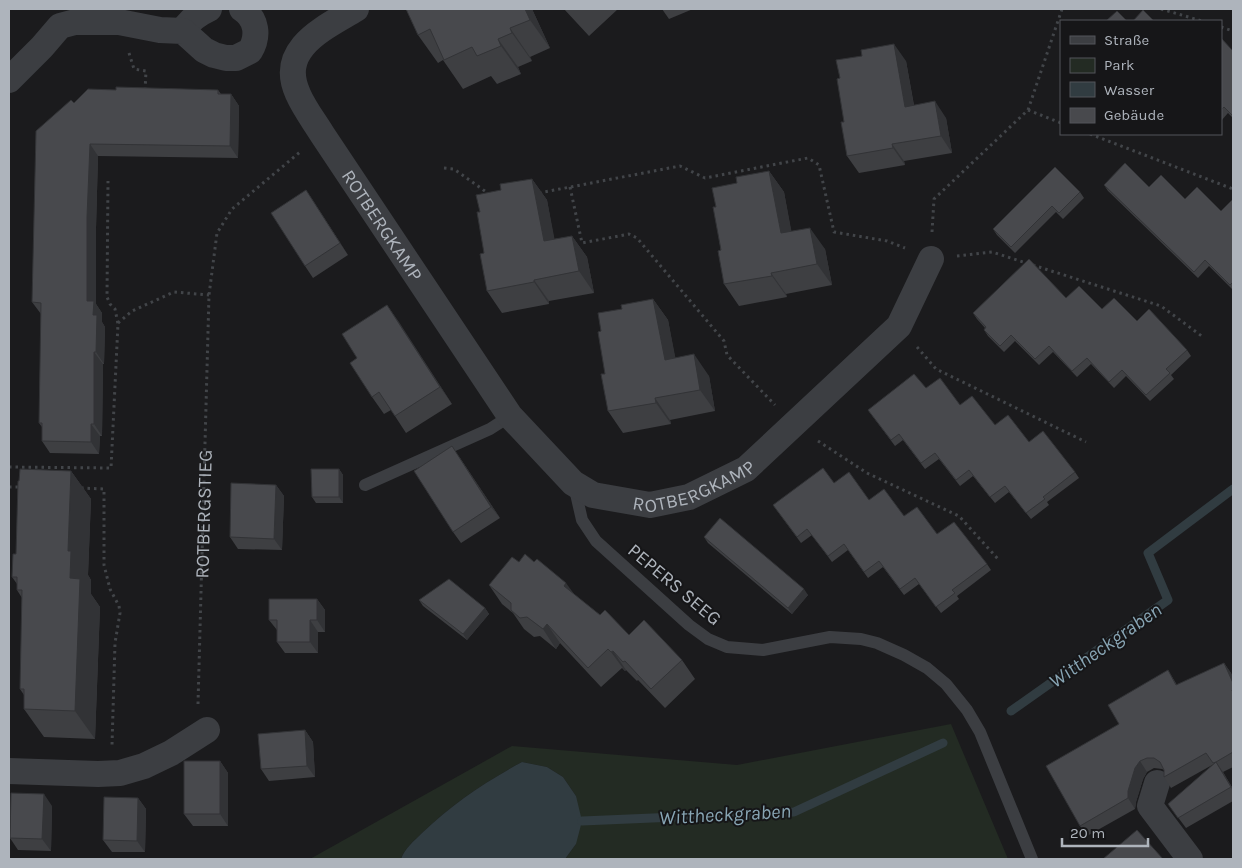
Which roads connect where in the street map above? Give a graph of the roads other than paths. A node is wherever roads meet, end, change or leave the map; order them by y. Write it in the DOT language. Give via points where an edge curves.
graph roads {
  1 [pos="209,9"];
  2 [pos="242,9"];
  3 [pos="356,9"];
  4 [pos="183,31"];
  5 [pos="9,80"];
  6 [pos="931,258"];
  7 [pos="510,416"];
  8 [pos="573,483"];
  9 [pos="365,485"];
  10 [pos="207,730"];
  11 [pos="9,771"];
  12 [pos="1157,783"];
  13 [pos="1032,859"];
  14 [pos="1190,859"];
  1 -- 4 [label="street" via="194,18"];
  2 -- 4 [label="street" via="251,17 256,31 250,51 236,58 214,55 195,44"];
  3 -- 7 [label="street, ROTBERGKAMP" via="306,41 294,67 298,95"];
  4 -- 5 [label="street" via="119,22 75,22 60,26"];
  6 -- 8 [label="street, ROTBERGKAMP" via="899,326 746,469 689,497 650,506 592,495"];
  7 -- 8 [label="street, ROTBERGKAMP"];
  7 -- 9 [label="lane" via="490,429"];
  8 -- 13 [label="lane, PEPERS SEEG" via="582,520 596,541 708,640 727,647 763,650 830,637 861,638 927,668 946,684 980,732"];
  10 -- 11 [label="street" via="171,753 144,766 120,772"];
  12 -- 14 [label="street" via="1150,806"];
}
